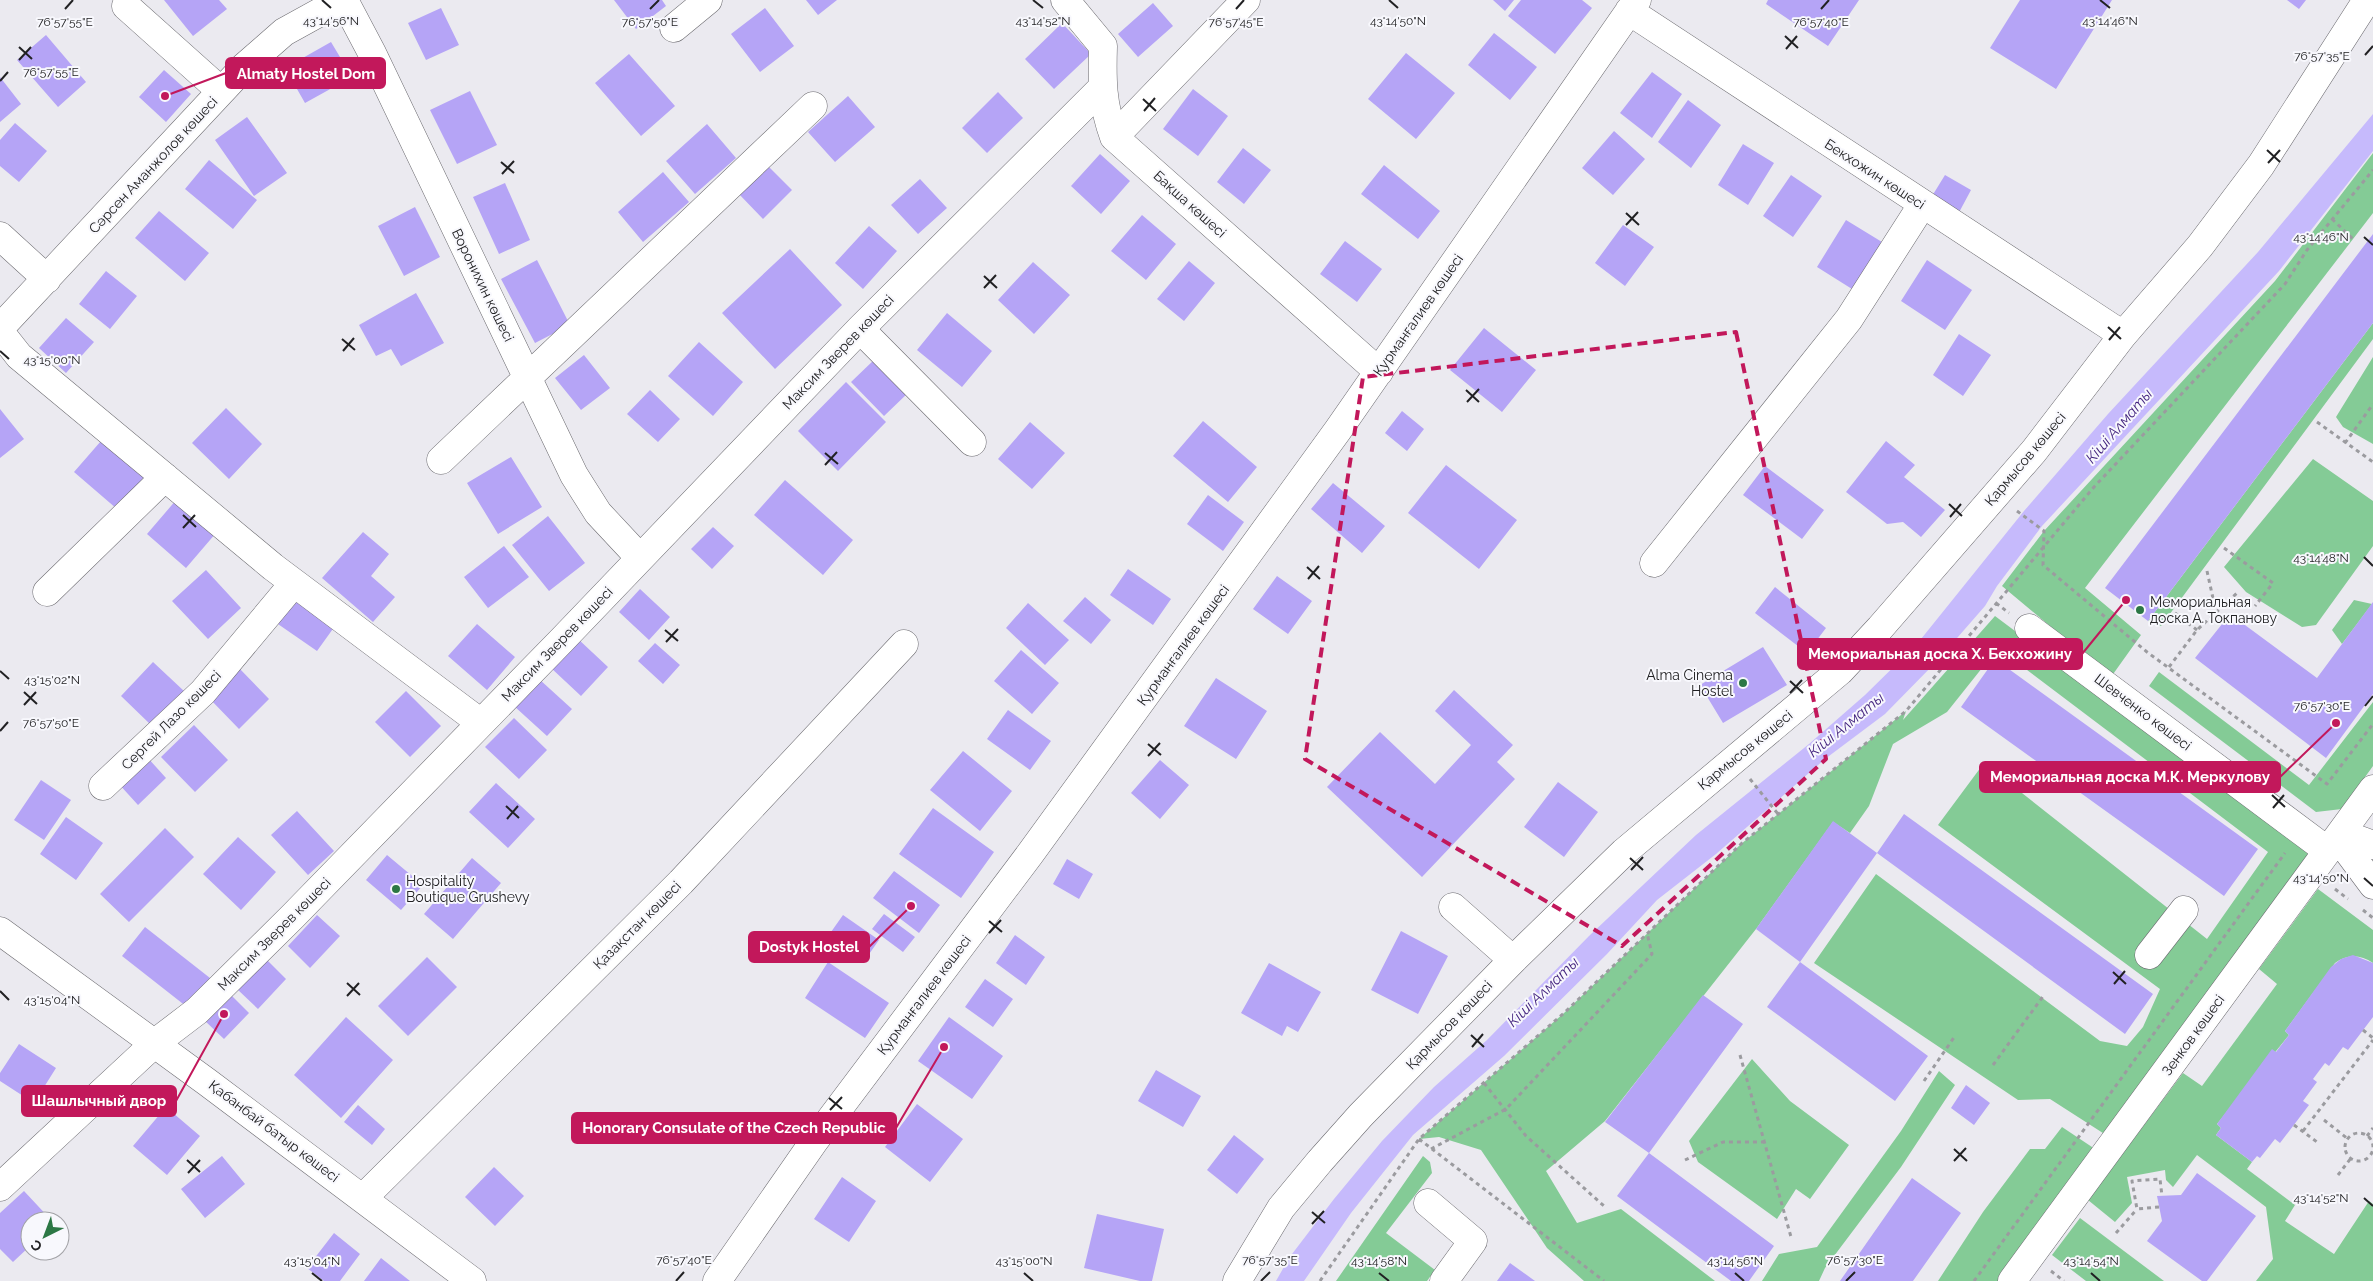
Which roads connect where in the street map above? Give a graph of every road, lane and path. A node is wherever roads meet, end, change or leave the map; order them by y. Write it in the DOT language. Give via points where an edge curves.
graph roads {
  1 [pos="343,0"];
  2 [pos="708,0"];
  3 [pos="1065,0"];
  4 [pos="1246,0"];
  5 [pos="2368,0"];
  6 [pos="126,6"];
  7 [pos="1633,6"];
  8 [pos="674,28"];
  9 [pos="1102,88"];
  10 [pos="221,91"];
  11 [pos="814,106"];
  12 [pos="1114,137"];
  13 [pos="2373,170"];
  14 [pos="1922,205"];
  15 [pos="2332,219"];
  16 [pos="0,236"];
  17 [pos="2354,239"];
  18 [pos="46,279"];
  19 [pos="0,328"];
  20 [pos="860,329"];
  21 [pos="0,332"];
  22 [pos="2122,335"];
  23 [pos="1379,372"];
  24 [pos="528,378"];
  25 [pos="2373,404"];
  26 [pos="2317,422"];
  27 [pos="972,442"];
  28 [pos="2345,443"];
  29 [pos="440,460"];
  30 [pos="2373,462"];
  31 [pos="165,477"];
  32 [pos="2016,510"];
  33 [pos="2043,546"];
  34 [pos="2224,548"];
  35 [pos="640,558"];
  36 [pos="1654,563"];
  37 [pos="2207,571"];
  38 [pos="294,583"];
  39 [pos="47,592"];
  40 [pos="2237,593"];
  41 [pos="2255,606"];
  42 [pos="2216,612"];
  43 [pos="2176,613"];
  44 [pos="2029,628"];
  45 [pos="2197,630"];
  46 [pos="904,644"];
  47 [pos="2169,667"];
  48 [pos="481,723"];
  49 [pos="2373,724"];
  50 [pos="1748,777"];
  51 [pos="103,786"];
  52 [pos="2373,788"];
  53 [pos="1778,814"];
  54 [pos="2301,831"];
  55 [pos="2336,840"];
  56 [pos="2373,845"];
  57 [pos="2373,885"];
  58 [pos="1453,907"];
  59 [pos="2184,910"];
  60 [pos="0,931"];
  61 [pos="1647,933"];
  62 [pos="2149,955"];
  63 [pos="1513,960"];
  64 [pos="2044,995"];
  65 [pos="2363,1030"];
  66 [pos="1955,1036"];
  67 [pos="2373,1039"];
  68 [pos="155,1044"];
  69 [pos="1740,1055"];
  70 [pos="1993,1065"];
  71 [pos="1924,1082"];
  72 [pos="1484,1083"];
  73 [pos="1506,1109"];
  74 [pos="2324,1120"];
  75 [pos="2294,1124"];
  76 [pos="2373,1128"];
  77 [pos="2303,1131"];
  78 [pos="2367,1136"];
  79 [pos="1419,1139"];
  80 [pos="2348,1139"];
  81 [pos="1764,1142"];
  82 [pos="2317,1142"];
  83 [pos="1431,1149"];
  84 [pos="2372,1154"];
  85 [pos="2351,1158"];
  86 [pos="1685,1160"];
  87 [pos="2338,1175"];
  88 [pos="0,1187"];
  89 [pos="2162,1196"];
  90 [pos="363,1198"];
  91 [pos="1428,1203"];
  92 [pos="1604,1206"];
  93 [pos="2159,1207"];
  94 [pos="2137,1209"];
  95 [pos="2116,1233"];
  96 [pos="1791,1237"];
  97 [pos="472,1281"];
  98 [pos="717,1281"];
  99 [pos="1237,1281"];
  100 [pos="1320,1281"];
  101 [pos="1444,1281"];
  102 [pos="1604,1281"];
  103 [pos="1974,1281"];
  104 [pos="2012,1281"];
  1 -- 10 [label="street, Сәрсен Аманжолов көшесі" via="284,32"];
  1 -- 24 [label="street, Воронихин көшесі" via="372,53"];
  2 -- 8 [label="street"];
  3 -- 9 [label="street, Бақша көшесі" via="1103,46"];
  4 -- 12 [label="street"];
  5 -- 22 [label="street, Қармысов көшесі" via="2261,165 2200,246"];
  6 -- 10 [label="street"];
  7 -- 14 [label="street, Бекхожин көшесі"];
  7 -- 23 [label="street, Қурманғалиев көшесі"];
  9 -- 12 [label="street, Бақша көшесі" via="1105,114"];
  9 -- 20 [label="street, Максим Зверев көшесі"];
  10 -- 18 [label="street, Сәрсен Аманжолов көшесі"];
  11 -- 24 [label="street"];
  12 -- 23 [label="street, Бақша көшесі"];
  13 -- 15 [label="path"];
  14 -- 22 [label="street, Бекхожин көшесі"];
  14 -- 36 [label="street" via="1849,319"];
  15 -- 17 [label="path"];
  15 -- 33 [label="path" via="2284,284"];
  16 -- 18 [label="street"];
  18 -- 19 [label="street, Сәрсен Аманжолов көшесі"];
  20 -- 27 [label="street"];
  20 -- 35 [label="street, Максим Зверев көшесі"];
  21 -- 31 [label="street" via="19,356"];
  22 -- 63 [label="street, Қармысов көшесі" via="2034,451 1840,671 1624,852"];
  23 -- 98 [label="street, Қурманғалиев көшесі" via="1101,758 815,1140"];
  24 -- 29 [label="street"];
  24 -- 35 [label="street, Воронихин көшесі" via="574,475 598,513"];
  25 -- 28 [label="path"];
  26 -- 28 [label="path"];
  28 -- 30 [label="path"];
  31 -- 38 [label="street"];
  31 -- 39 [label="street"];
  32 -- 33 [label="path" via="2044,531"];
  33 -- 47 [label="path" via="2043,565"];
  33 -- 53 [label="path" via="1906,711"];
  34 -- 41 [label="path" via="2273,583"];
  35 -- 48 [label="street, Максим Зверев көшесі"];
  37 -- 42 [label="path"];
  38 -- 48 [label="street"];
  38 -- 51 [label="street, Сергей Лазо көшесі" via="203,692"];
  40 -- 42 [label="path"];
  42 -- 45 [label="path"];
  43 -- 45 [label="path"];
  44 -- 54 [label="street, Шевченко көшесі"];
  45 -- 47 [label="path"];
  46 -- 90 [label="street, Қазақстан көшесі" via="681,882"];
  47 -- 49 [label="path" via="2327,784"];
  48 -- 68 [label="street, Максим Зверев көшесі" via="197,1011"];
  50 -- 53 [label="path"];
  52 -- 55 [label="street, Зенков көшесі"];
  53 -- 61 [label="path" via="1741,844"];
  54 -- 55 [label="street, Шевченко көшесі"];
  54 -- 103 [label="path"];
  55 -- 56 [label="street, Шевченко көшесі"];
  55 -- 57 [label="street, Шевченко көшесі"];
  55 -- 104 [label="street, Зенков көшесі"];
  58 -- 63 [label="street"];
  59 -- 62 [label="street"];
  60 -- 68 [label="street, Қабанбай батыр көшесі"];
  61 -- 72 [label="path" via="1564,1013"];
  61 -- 73 [label="path" via="1652,954"];
  63 -- 99 [label="street, Қармысов көшесі" via="1320,1161 1281,1208"];
  64 -- 70 [label="path"];
  65 -- 67 [label="path"];
  66 -- 71 [label="path"];
  67 -- 77 [label="path"];
  68 -- 88 [label="street, Максим Зверев көшесі"];
  68 -- 90 [label="street, Қабанбай батыр көшесі"];
  69 -- 81 [label="path"];
  72 -- 73 [label="path"];
  72 -- 79 [label="path"];
  73 -- 83 [label="path"];
  73 -- 92 [label="path" via="1526,1136"];
  74 -- 80 [label="path"];
  75 -- 77 [label="path"];
  76 -- 78 [label="path"];
  77 -- 82 [label="path"];
  78 -- 80 [label="path" via="2355,1134"];
  78 -- 84 [label="path"];
  79 -- 83 [label="path"];
  79 -- 100 [label="path"];
  80 -- 85 [label="path" via="2346,1151"];
  81 -- 86 [label="path" via="1723,1142"];
  81 -- 96 [label="path"];
  83 -- 102 [label="path"];
  84 -- 85 [label="path" via="2360,1161"];
  85 -- 87 [label="path"];
  89 -- 94 [label="path" via="2160,1179 2132,1181"];
  90 -- 97 [label="street, Қабанбай батыр көшесі"];
  91 -- 101 [label="street" via="1473,1241"];
  93 -- 94 [label="path"];
  94 -- 95 [label="path"];
}
